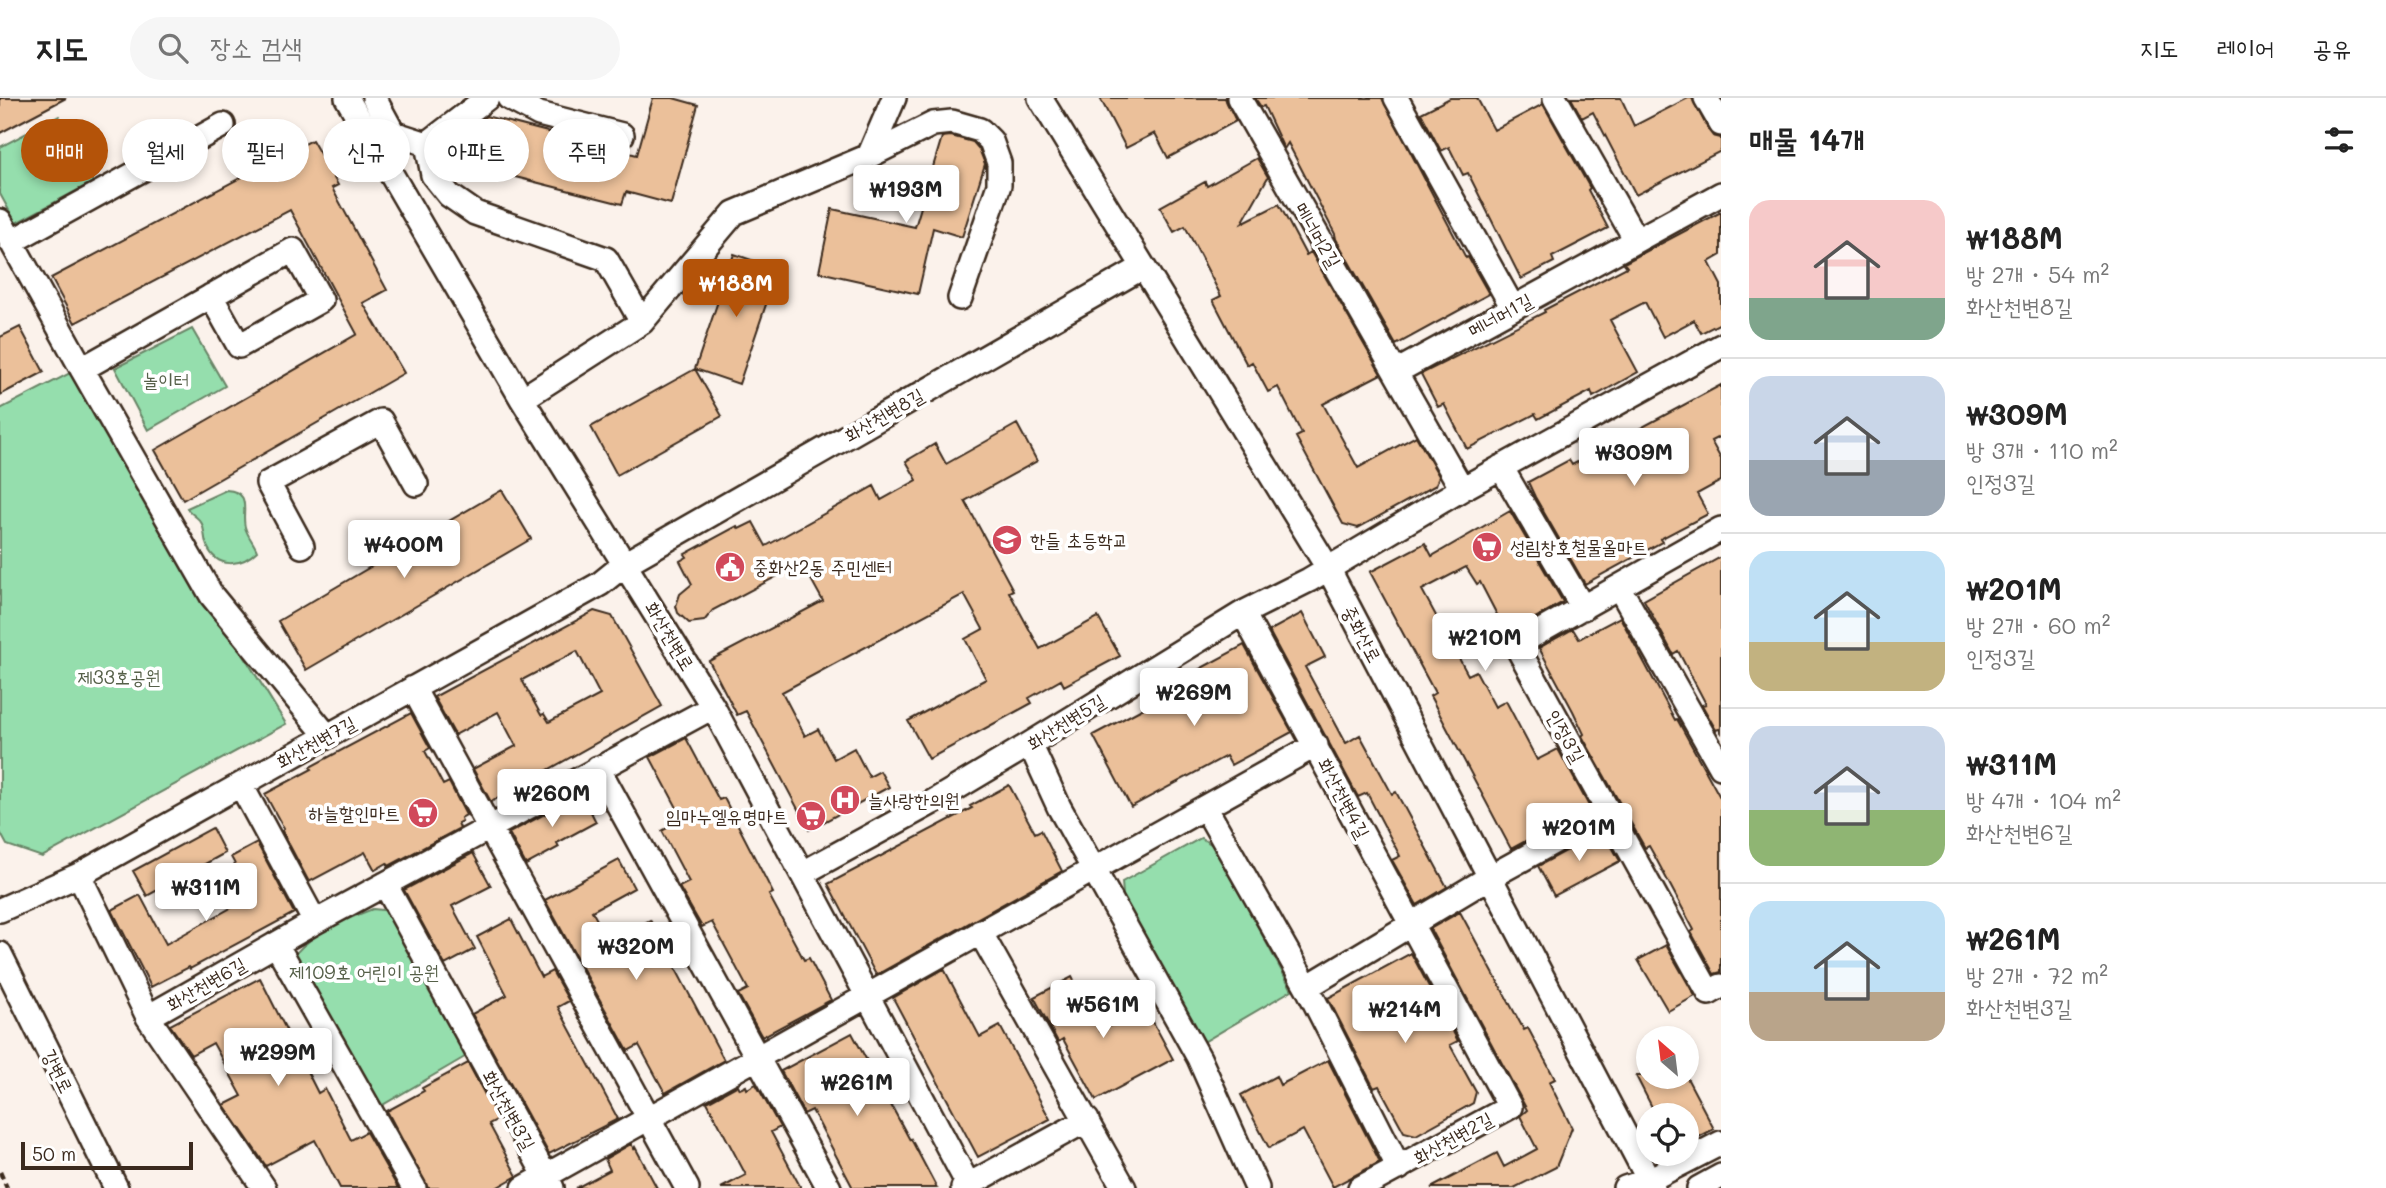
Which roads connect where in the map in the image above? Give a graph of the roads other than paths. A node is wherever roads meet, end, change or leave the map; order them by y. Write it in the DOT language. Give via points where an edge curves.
graph roads {
  1 [pos="347,98"];
  2 [pos="374,98"];
  3 [pos="487,98"];
  4 [pos="509,98"];
  5 [pos="894,98"];
  6 [pos="1040,98"];
  7 [pos="1239,98"];
  8 [pos="1396,98"];
  9 [pos="1555,98"];
  10 [pos="1706,98"];
  11 [pos="460,119"];
  12 [pos="559,119"];
  13 [pos="1721,124"];
  14 [pos="222,126"];
  15 [pos="424,143"];
  16 [pos="869,156"];
  17 [pos="439,182"];
  18 [pos="1721,194"];
  19 [pos="0,221"];
  20 [pos="1636,240"];
  21 [pos="11,242"];
  22 [pos="1143,267"];
  23 [pos="211,296"];
  24 [pos="960,298"];
  25 [pos="1513,307"];
  26 [pos="642,322"];
  27 [pos="1721,345"];
  28 [pos="82,369"];
  29 [pos="1396,372"];
  30 [pos="522,399"];
  31 [pos="1501,467"];
  32 [pos="416,484"];
  33 [pos="1462,489"];
  34 [pos="1721,529"];
  35 [pos="302,546"];
  36 [pos="626,563"];
  37 [pos="1328,568"];
  38 [pos="1619,587"];
  39 [pos="1583,608"];
  40 [pos="1243,613"];
  41 [pos="413,688"];
  42 [pos="713,707"];
  43 [pos="327,736"];
  44 [pos="1030,744"];
  45 [pos="1316,745"];
  46 [pos="1721,767"];
  47 [pos="598,768"];
  48 [pos="241,785"];
  49 [pos="1205,807"];
  50 [pos="1608,812"];
  51 [pos="489,828"];
  52 [pos="1094,869"];
  53 [pos="803,873"];
  54 [pos="79,875"];
  55 [pos="1490,877"];
  56 [pos="386,884"];
  57 [pos="0,910"];
  58 [pos="315,922"];
  59 [pos="1412,925"];
  60 [pos="980,932"];
  61 [pos="276,944"];
  62 [pos="0,954"];
  63 [pos="1721,986"];
  64 [pos="1307,987"];
  65 [pos="866,997"];
  66 [pos="148,1017"];
  67 [pos="757,1058"];
  68 [pos="648,1119"];
  69 [pos="1087,1120"];
  70 [pos="1721,1143"];
  71 [pos="1399,1168"];
  72 [pos="1721,1176"];
  73 [pos="549,1182"];
  74 [pos="1651,1184"];
  75 [pos="967,1187"];
  76 [pos="116,1188"];
  77 [pos="264,1188"];
  78 [pos="414,1188"];
  79 [pos="524,1188"];
  80 [pos="687,1188"];
  81 [pos="829,1188"];
  82 [pos="1124,1188"];
  83 [pos="1257,1188"];
  84 [pos="1360,1188"];
  85 [pos="1625,1188"];
  86 [pos="1699,1188"];
  1 -- 30 [label="street, 화산천변로"];
  2 -- 15 [label="street" via="393,132"];
  3 -- 11 [label="street"];
  4 -- 12 [label="street"];
  5 -- 16 [label="street"];
  6 -- 22 [label="street, 중화산로"];
  7 -- 29 [label="street, 메너머2길"];
  8 -- 25 [label="street"];
  9 -- 20 [label="street"];
  10 -- 13 [label="street"];
  14 -- 21 [label="street"];
  16 -- 24 [label="street" via="933,124 952,122 980,130 991,141 999,163 999,185"];
  16 -- 26 [label="street" via="734,213"];
  17 -- 26 [label="street" via="475,213 606,258"];
  18 -- 20 [label="street, 메너머1길"];
  19 -- 21 [label="street"];
  20 -- 25 [label="street, 메너머1길"];
  21 -- 28 [label="street"];
  22 -- 36 [label="street, 화산천변8길"];
  22 -- 37 [label="street, 중화산로"];
  23 -- 23 [label="street" via="293,250 321,300 239,346"];
  23 -- 28 [label="street"];
  25 -- 29 [label="street, 메너머1길"];
  26 -- 30 [label="street"];
  27 -- 31 [label="street"];
  28 -- 43 [label="street" via="212,596"];
  29 -- 33 [label="street"];
  30 -- 36 [label="street, 화산천변로"];
  31 -- 33 [label="street"];
  31 -- 39 [label="street"];
  32 -- 35 [label="street" via="381,421 268,483"];
  33 -- 37 [label="street"];
  34 -- 38 [label="street, 인정3길"];
  36 -- 41 [label="street, 화산천변7길" via="600,584"];
  36 -- 42 [label="street, 화산천변로"];
  37 -- 40 [label="street, 화산천변5길"];
  37 -- 55 [label="street, 중화산로"];
  38 -- 39 [label="street, 인정3길"];
  38 -- 46 [label="street"];
  39 -- 50 [label="street, 인정3길" via="1516,645"];
  40 -- 44 [label="street, 화산천변5길"];
  40 -- 45 [label="street"];
  41 -- 43 [label="street, 화산천변7길"];
  41 -- 51 [label="street"];
  42 -- 47 [label="street, 화산천변6길"];
  42 -- 53 [label="street, 화산천변로"];
  43 -- 48 [label="street, 화산천변7길"];
  44 -- 52 [label="street"];
  44 -- 53 [label="street, 화산천변5길"];
  45 -- 49 [label="street, 화산천변4길"];
  45 -- 59 [label="street, 화산천변4길"];
  47 -- 51 [label="street, 화산천변6길"];
  47 -- 67 [label="street"];
  48 -- 54 [label="street, 화산천변7길"];
  48 -- 58 [label="street"];
  49 -- 52 [label="street, 화산천변4길"];
  49 -- 64 [label="street"];
  50 -- 55 [label="street"];
  50 -- 63 [label="street, 인정3길" via="1709,993"];
  51 -- 56 [label="street, 화산천변6길"];
  51 -- 68 [label="street"];
  52 -- 60 [label="street, 화산천변4길"];
  52 -- 83 [label="street" via="1199,1058"];
  53 -- 65 [label="street, 화산천변로"];
  54 -- 57 [label="street, 화산천변7길"];
  54 -- 66 [label="street"];
  55 -- 59 [label="street"];
  55 -- 74 [label="street, 중화산로"];
  56 -- 58 [label="street, 화산천변6길"];
  56 -- 73 [label="street, 화산천변3길"];
  58 -- 61 [label="street, 화산천변6길"];
  59 -- 64 [label="street"];
  59 -- 71 [label="street, 화산천변2길" via="1510,1107"];
  60 -- 65 [label="street, 화산천변4길"];
  60 -- 69 [label="street"];
  61 -- 66 [label="street, 화산천변6길"];
  61 -- 78 [label="street"];
  62 -- 76 [label="street, 강변로"];
  64 -- 71 [label="street, 화산천변2길"];
  65 -- 67 [label="street"];
  65 -- 75 [label="street, 화산천변로"];
  66 -- 77 [label="street, 화산천변6길"];
  67 -- 68 [label="street"];
  67 -- 81 [label="street"];
  68 -- 73 [label="street"];
  68 -- 80 [label="street"];
  69 -- 75 [label="street"];
  69 -- 82 [label="street"];
  70 -- 74 [label="street"];
  71 -- 84 [label="street, 화산천변2길"];
  72 -- 86 [label="street"];
  73 -- 79 [label="street"];
  74 -- 85 [label="street"];
}
